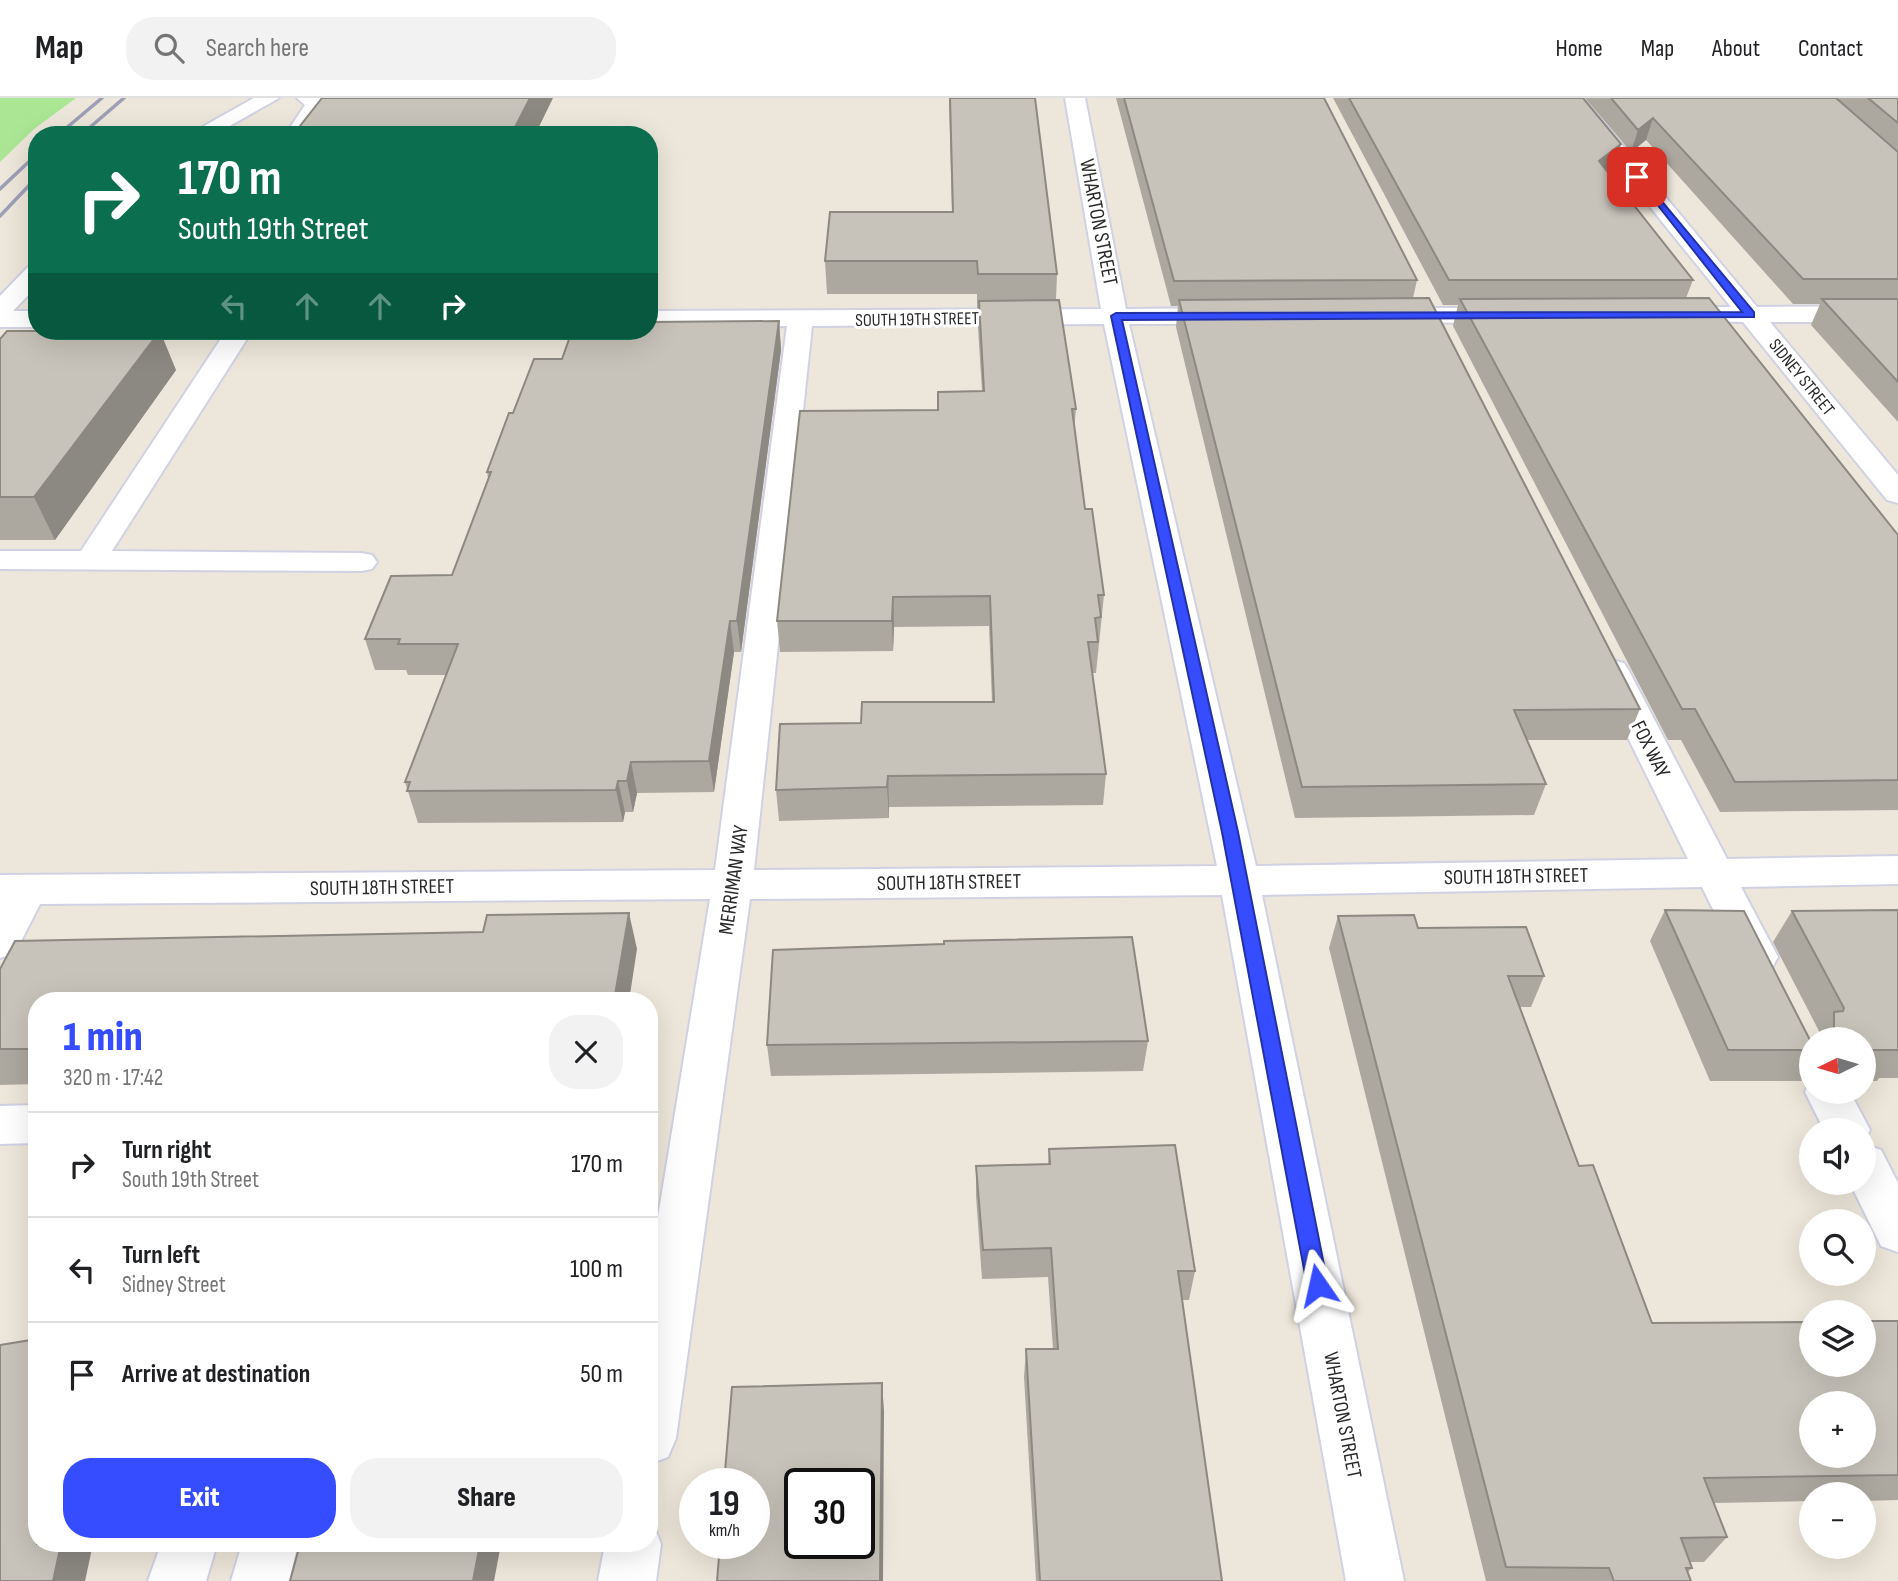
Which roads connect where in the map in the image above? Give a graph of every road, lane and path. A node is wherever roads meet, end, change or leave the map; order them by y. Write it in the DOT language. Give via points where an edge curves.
graph roads {
  1 [pos="269,98"];
  2 [pos="307,98"];
  3 [pos="1075,98"];
  4 [pos="1572,98"];
  5 [pos="215,126"];
  6 [pos="301,126"];
  7 [pos="28,281"];
  8 [pos="0,310"];
  9 [pos="1898,314"];
  10 [pos="1639,315"];
  11 [pos="1750,315"];
  12 [pos="1116,316"];
  13 [pos="1252,316"];
  14 [pos="1363,316"];
  15 [pos="1529,316"];
  16 [pos="0,319"];
  17 [pos="28,319"];
  18 [pos="658,319"];
  19 [pos="800,320"];
  20 [pos="233,340"];
  21 [pos="1898,494"];
  22 [pos="0,560"];
  23 [pos="91,560"];
  24 [pos="361,562"];
  25 [pos="1601,650"];
  26 [pos="1898,870"];
  27 [pos="1714,872"];
  28 [pos="1239,879"];
  29 [pos="733,884"];
  30 [pos="13,890"];
  31 [pos="0,942"];
  32 [pos="1775,991"];
  33 [pos="28,1124"];
  34 [pos="0,1125"];
  35 [pos="1876,1188"];
  36 [pos="1898,1231"];
  37 [pos="658,1379"];
  38 [pos="186,1552"];
  39 [pos="268,1552"];
  40 [pos="632,1552"];
  41 [pos="177,1581"];
  42 [pos="260,1581"];
  43 [pos="627,1581"];
  44 [pos="1375,1581"];
  1 -- 5 [label="street"];
  2 -- 6 [label="street" via="316,103"];
  3 -- 12 [label="street, WHARTON STREET"];
  4 -- 11 [label="street, SIDNEY STREET"];
  7 -- 8 [label="street"];
  9 -- 11 [label="street"];
  10 -- 11 [label="street"];
  11 -- 21 [label="street, SIDNEY STREET"];
  12 -- 13 [label="street, SOUTH 19TH STREET"];
  12 -- 19 [label="street, SOUTH 19TH STREET"];
  12 -- 28 [label="street, WHARTON STREET"];
  14 -- 15 [label="street"];
  16 -- 17 [label="street"];
  18 -- 19 [label="street, SOUTH 19TH STREET"];
  19 -- 29 [label="street, MERRIMAN WAY"];
  20 -- 23 [label="street"];
  22 -- 23 [label="street"];
  23 -- 24 [label="street"];
  25 -- 27 [label="street, FOX WAY"];
  26 -- 27 [label="street, SOUTH 18TH STREET"];
  27 -- 28 [label="street, SOUTH 18TH STREET"];
  27 -- 32 [label="street, FOX WAY"];
  28 -- 29 [label="street, SOUTH 18TH STREET"];
  28 -- 44 [label="street, WHARTON STREET"];
  29 -- 30 [label="street, SOUTH 18TH STREET"];
  29 -- 37 [label="street, MERRIMAN WAY"];
  30 -- 31 [label="street"];
  33 -- 34 [label="street"];
  35 -- 36 [label="street"];
  38 -- 41 [label="street"];
  39 -- 42 [label="street"];
  40 -- 43 [label="street"];
}
